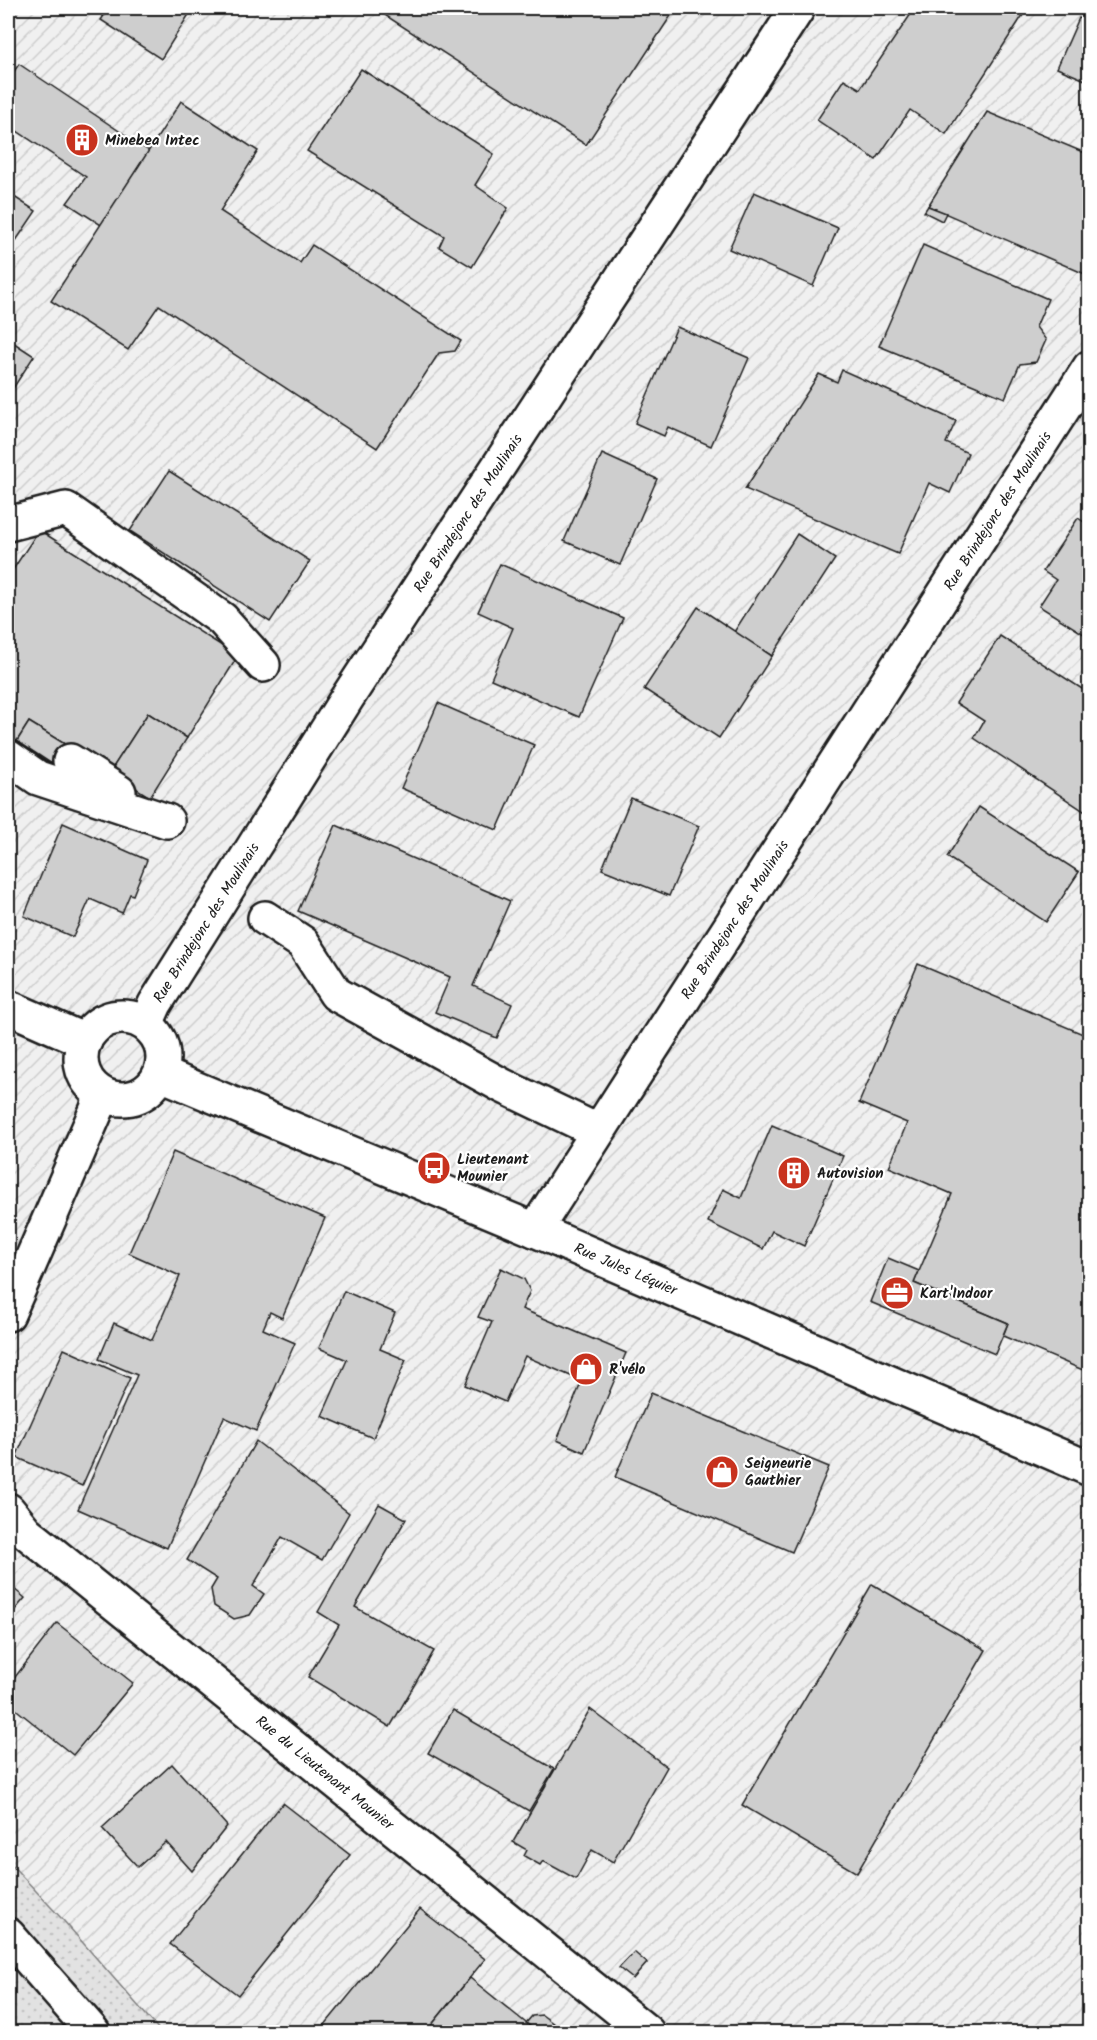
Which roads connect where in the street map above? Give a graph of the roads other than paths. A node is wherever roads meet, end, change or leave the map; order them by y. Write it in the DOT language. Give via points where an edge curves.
graph roads {
  1 [pos="798,8"];
  2 [pos="1089,367"];
  3 [pos="8,524"];
  4 [pos="263,665"];
  5 [pos="8,757"];
  6 [pos="69,761"];
  7 [pos="265,918"];
  8 [pos="8,1007"];
  9 [pos="146,1024"];
  10 [pos="85,1041"];
  11 [pos="161,1074"];
  12 [pos="101,1094"];
  13 [pos="597,1131"];
  14 [pos="535,1230"];
  15 [pos="8,1314"];
  16 [pos="1089,1469"];
  17 [pos="8,1510"];
  18 [pos="8,1935"];
  19 [pos="93,2032"];
  20 [pos="647,2032"];
  1 -- 9 [label="street, Rue Brindejonc des Moulinais" via="337,715"];
  2 -- 13 [label="street, Rue Brindejonc des Moulinais"];
  3 -- 4 [label="street" via="66,509 222,619"];
  5 -- 6 [label="street" via="38,778 166,821"];
  7 -- 13 [label="street" via="303,943 336,994 503,1086"];
  8 -- 10 [label="street"];
  9 -- 10 [label="street" via="135,1019 111,1018 100,1023"];
  9 -- 11 [label="street" via="162,1046"];
  10 -- 12 [label="street" via="81,1053 83,1071"];
  11 -- 12 [label="street" via="142,1095 114,1099"];
  11 -- 14 [label="street, Rue Jules Léquier"];
  12 -- 15 [label="street"];
  13 -- 14 [label="street, Rue Brindejonc des Moulinais"];
  14 -- 16 [label="street, Rue Jules Léquier"];
  17 -- 20 [label="street, Rue du Lieutenant Mounier" via="26,1532"];
  18 -- 19 [label="street"];
}
